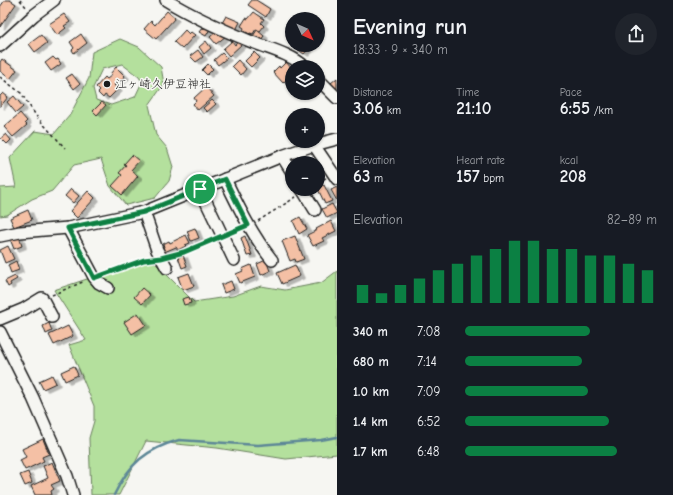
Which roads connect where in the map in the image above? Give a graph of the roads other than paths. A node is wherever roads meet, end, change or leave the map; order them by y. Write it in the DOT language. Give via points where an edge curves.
graph roads {
  1 [pos="54,0"];
  2 [pos="166,0"];
  3 [pos="0,46"];
  4 [pos="296,60"];
  5 [pos="325,86"];
  6 [pos="337,98"];
  7 [pos="337,139"];
  8 [pos="325,142"];
  9 [pos="305,148"];
  10 [pos="316,148"];
  11 [pos="282,156"];
  12 [pos="285,161"];
  13 [pos="225,179"];
  14 [pos="337,180"];
  15 [pos="200,189"];
  16 [pos="306,196"];
  17 [pos="314,210"];
  18 [pos="144,212"];
  19 [pos="68,228"];
  20 [pos="0,236"];
  21 [pos="234,260"];
  22 [pos="272,260"];
  23 [pos="164,263"];
  24 [pos="108,288"];
  25 [pos="52,317"];
  26 [pos="0,319"];
  27 [pos="0,332"];
  28 [pos="73,495"];
  1 -- 3 [label="street"];
  2 -- 4 [label="street" via="207,22"];
  5 -- 6 [label="street"];
  7 -- 8 [label="street"];
  9 -- 11 [label="street"];
  10 -- 14 [label="street"];
  11 -- 12 [label="street"];
  11 -- 13 [label="street"];
  13 -- 15 [label="street"];
  13 -- 22 [label="street" via="248,225"];
  15 -- 18 [label="street"];
  15 -- 21 [label="street"];
  16 -- 17 [label="street"];
  18 -- 19 [label="street"];
  18 -- 23 [label="street"];
  19 -- 20 [label="street"];
  19 -- 24 [label="street" via="94,278"];
  25 -- 26 [label="street" via="42,298"];
  27 -- 28 [label="street" via="33,398"];
}
